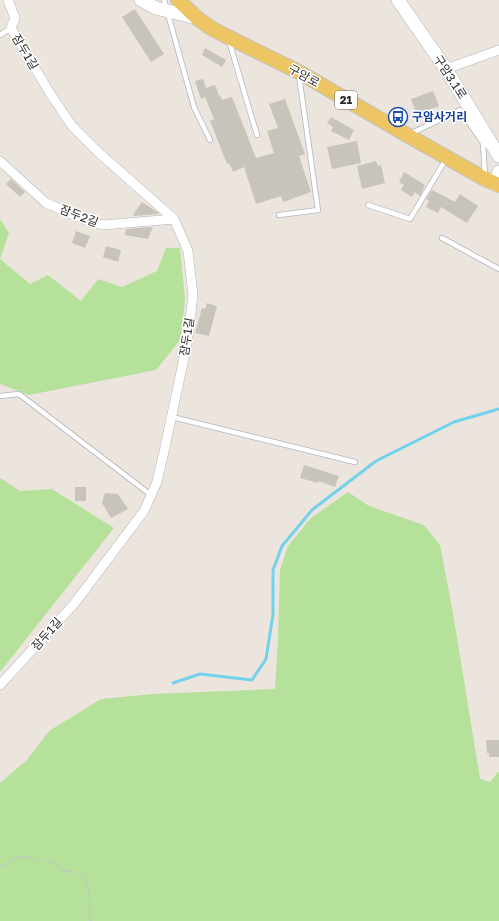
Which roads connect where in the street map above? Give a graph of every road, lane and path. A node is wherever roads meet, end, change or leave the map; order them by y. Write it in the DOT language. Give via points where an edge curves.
graph roads {
  1 [pos="8,0"];
  2 [pos="141,0"];
  3 [pos="178,0"];
  4 [pos="398,0"];
  5 [pos="165,5"];
  6 [pos="197,18"];
  7 [pos="11,28"];
  8 [pos="0,35"];
  9 [pos="228,38"];
  10 [pos="499,50"];
  11 [pos="446,69"];
  12 [pos="299,72"];
  13 [pos="257,135"];
  14 [pos="407,135"];
  15 [pos="210,140"];
  16 [pos="499,156"];
  17 [pos="447,158"];
  18 [pos="0,160"];
  19 [pos="495,182"];
  20 [pos="368,205"];
  21 [pos="279,215"];
  22 [pos="174,219"];
  23 [pos="442,238"];
  24 [pos="499,270"];
  25 [pos="0,396"];
  26 [pos="172,418"];
  27 [pos="354,462"];
  28 [pos="151,495"];
  29 [pos="0,685"];
  30 [pos="0,865"];
  31 [pos="91,921"];
  1 -- 7 [label="street, 잠두1길" via="15,18"];
  2 -- 5 [label="street" via="156,8"];
  3 -- 6 [label="main road, 구암로 / 21"];
  4 -- 11 [label="street, 구암3.1로"];
  5 -- 6 [label="street"];
  5 -- 15 [label="lane" via="194,107"];
  6 -- 9 [label="main road, 구암로 / 21"];
  7 -- 8 [label="lane"];
  7 -- 22 [label="street, 잠두1길" via="72,126"];
  9 -- 12 [label="main road, 구암로 / 21"];
  9 -- 13 [label="lane"];
  10 -- 11 [label="street"];
  11 -- 16 [label="street, 구암3.1로"];
  12 -- 14 [label="main road, 구암로 / 21"];
  12 -- 21 [label="lane" via="318,210"];
  14 -- 17 [label="main road, 구암로 / 21"];
  14 -- 19 [label="lane" via="460,110 483,143"];
  17 -- 19 [label="main road, 구암로 / 21"];
  17 -- 20 [label="lane" via="410,219"];
  18 -- 22 [label="street, 잠두2길" via="46,203 86,220 103,225"];
  22 -- 26 [label="street, 잠두1길" via="188,251 193,295 187,344"];
  23 -- 24 [label="lane"];
  25 -- 28 [label="lane" via="19,394"];
  26 -- 27 [label="lane"];
  26 -- 28 [label="street, 잠두1길" via="157,482"];
  28 -- 29 [label="street, 잠두1길" via="144,511 74,604"];
  30 -- 31 [label="path" via="20,856 53,862 64,871 82,873 89,891"];
}
